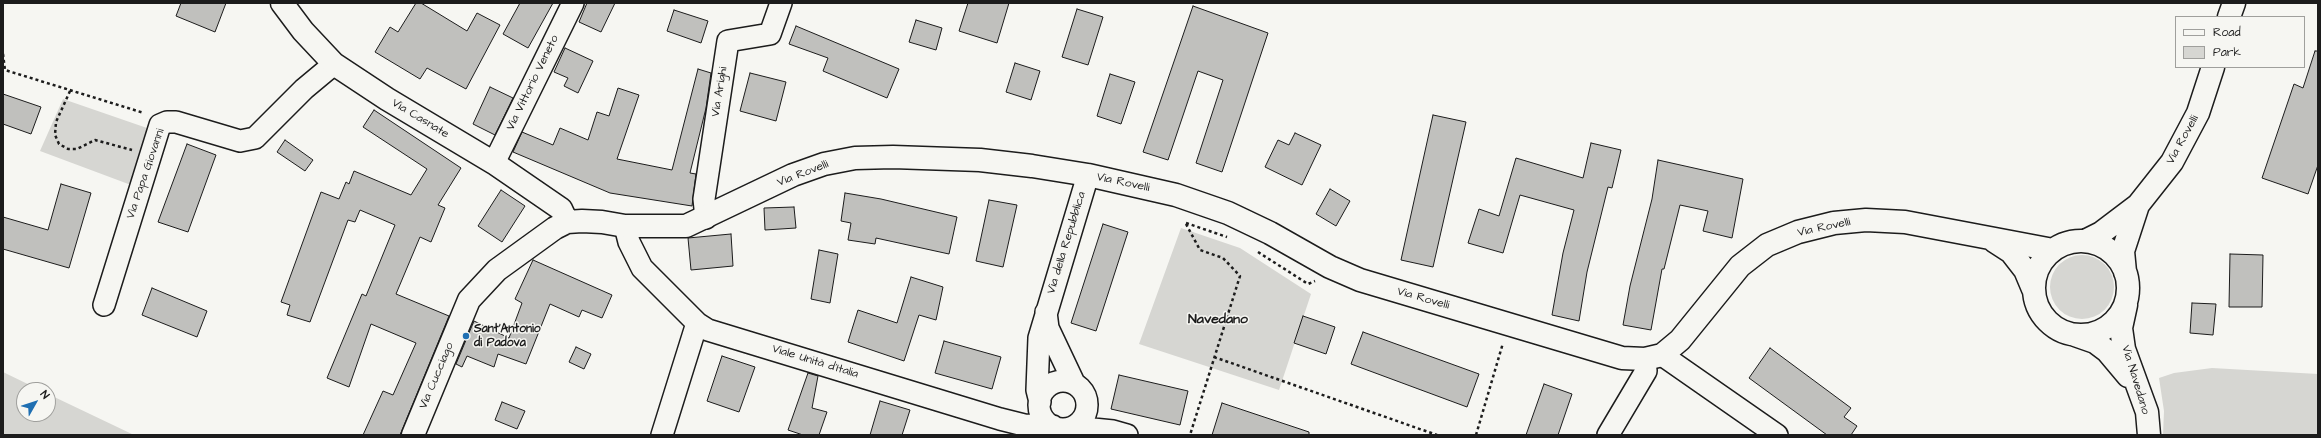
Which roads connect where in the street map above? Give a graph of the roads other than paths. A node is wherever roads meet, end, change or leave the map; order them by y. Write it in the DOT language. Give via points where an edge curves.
graph roads {
  1 [pos="282,3"];
  2 [pos="573,3"];
  3 [pos="781,3"];
  4 [pos="2234,3"];
  5 [pos="2229,16"];
  6 [pos="334,64"];
  7 [pos="2213,68"];
  8 [pos="494,163"];
  9 [pos="1088,175"];
  10 [pos="2138,206"];
  11 [pos="706,218"];
  12 [pos="567,222"];
  13 [pos="624,226"];
  14 [pos="1985,237"];
  15 [pos="2085,241"];
  16 [pos="2053,250"];
  17 [pos="2126,272"];
  18 [pos="2033,289"];
  19 [pos="2126,301"];
  20 [pos="104,305"];
  21 [pos="1046,311"];
  22 [pos="697,323"];
  23 [pos="2075,335"];
  24 [pos="1654,357"];
  25 [pos="1074,383"];
  26 [pos="2139,390"];
  27 [pos="1040,402"];
  28 [pos="1088,404"];
  29 [pos="1063,427"];
  30 [pos="1120,433"];
  31 [pos="413,435"];
  32 [pos="662,435"];
  33 [pos="1608,435"];
  34 [pos="1777,435"];
  35 [pos="2149,435"];
  1 -- 6 [label="street, Via Casnate" via="303,31"];
  2 -- 8 [label="street, Via Vittorio Veneto"];
  3 -- 11 [label="street, Via Arighi" via="770,34 728,41 704,199"];
  4 -- 5 [label="street"];
  6 -- 8 [label="street, Via Casnate"];
  6 -- 20 [label="street, Via Papa Giovanni" via="304,89 255,138 240,141 176,122 167,122 160,126"];
  7 -- 10 [label="street, Via Rovelli" via="2198,113 2172,162"];
  8 -- 12 [label="street, Via Casnate" via="561,210"];
  9 -- 11 [label="street, Via Rovelli" via="980,160 855,158 824,164 793,175"];
  9 -- 21 [label="street, Via della Repubblica"];
  9 -- 24 [label="street, Via Rovelli" via="1176,195 1228,212 1330,267 1360,280 1622,358"];
  10 -- 15 [label="street, Via Rovelli" via="2101,233"];
  10 -- 17 [label="street, Via Rovelli" via="2123,251"];
  11 -- 13 [label="street, Via Rovelli" via="686,226"];
  12 -- 13 [label="street, Via Rovelli" via="602,222"];
  12 -- 31 [label="street, Via Cucciago" via="497,270 468,300"];
  13 -- 22 [label="street, Viale Unità d'Italia" via="642,268"];
  14 -- 16 [label="street, Via Rovelli"];
  14 -- 18 [label="street, Via Rovelli" via="2011,252"];
  14 -- 24 [label="street, Via Rovelli" via="1905,222 1866,220 1834,223 1798,232 1767,245 1740,266 1680,340"];
  15 -- 16 [label="street" via="2068,242"];
  15 -- 17 [label="street" via="2096,243 2110,251"];
  16 -- 18 [label="street" via="2040,263"];
  17 -- 19 [label="street"];
  18 -- 23 [label="street" via="2035,300 2046,320 2054,327"];
  19 -- 23 [label="street" via="2116,320 2107,327 2097,333"];
  19 -- 26 [label="street, Via Navedano" via="2121,328 2124,349"];
  21 -- 25 [label="street, Via della Repubblica" via="1048,328"];
  21 -- 27 [label="street, Via della Repubblica" via="1039,338 1037,390"];
  22 -- 29 [label="street, Viale Unità d'Italia" via="708,330 1000,419 1024,425"];
  22 -- 32 [label="street"];
  23 -- 26 [label="street" via="2094,342 2107,351"];
  24 -- 33 [label="street"];
  24 -- 34 [label="street"];
  25 -- 27 [label="street" via="1057,381 1048,386 1042,393"];
  25 -- 28 [label="street" via="1081,388"];
  26 -- 35 [label="street, Via Navedano" via="2147,412"];
  27 -- 29 [label="street" via="1040,412 1045,420"];
  28 -- 29 [label="street" via="1083,417"];
  28 -- 30 [label="street" via="1100,423"];
  29 -- 30 [label="street, Viale Unità d'Italia"];
}
